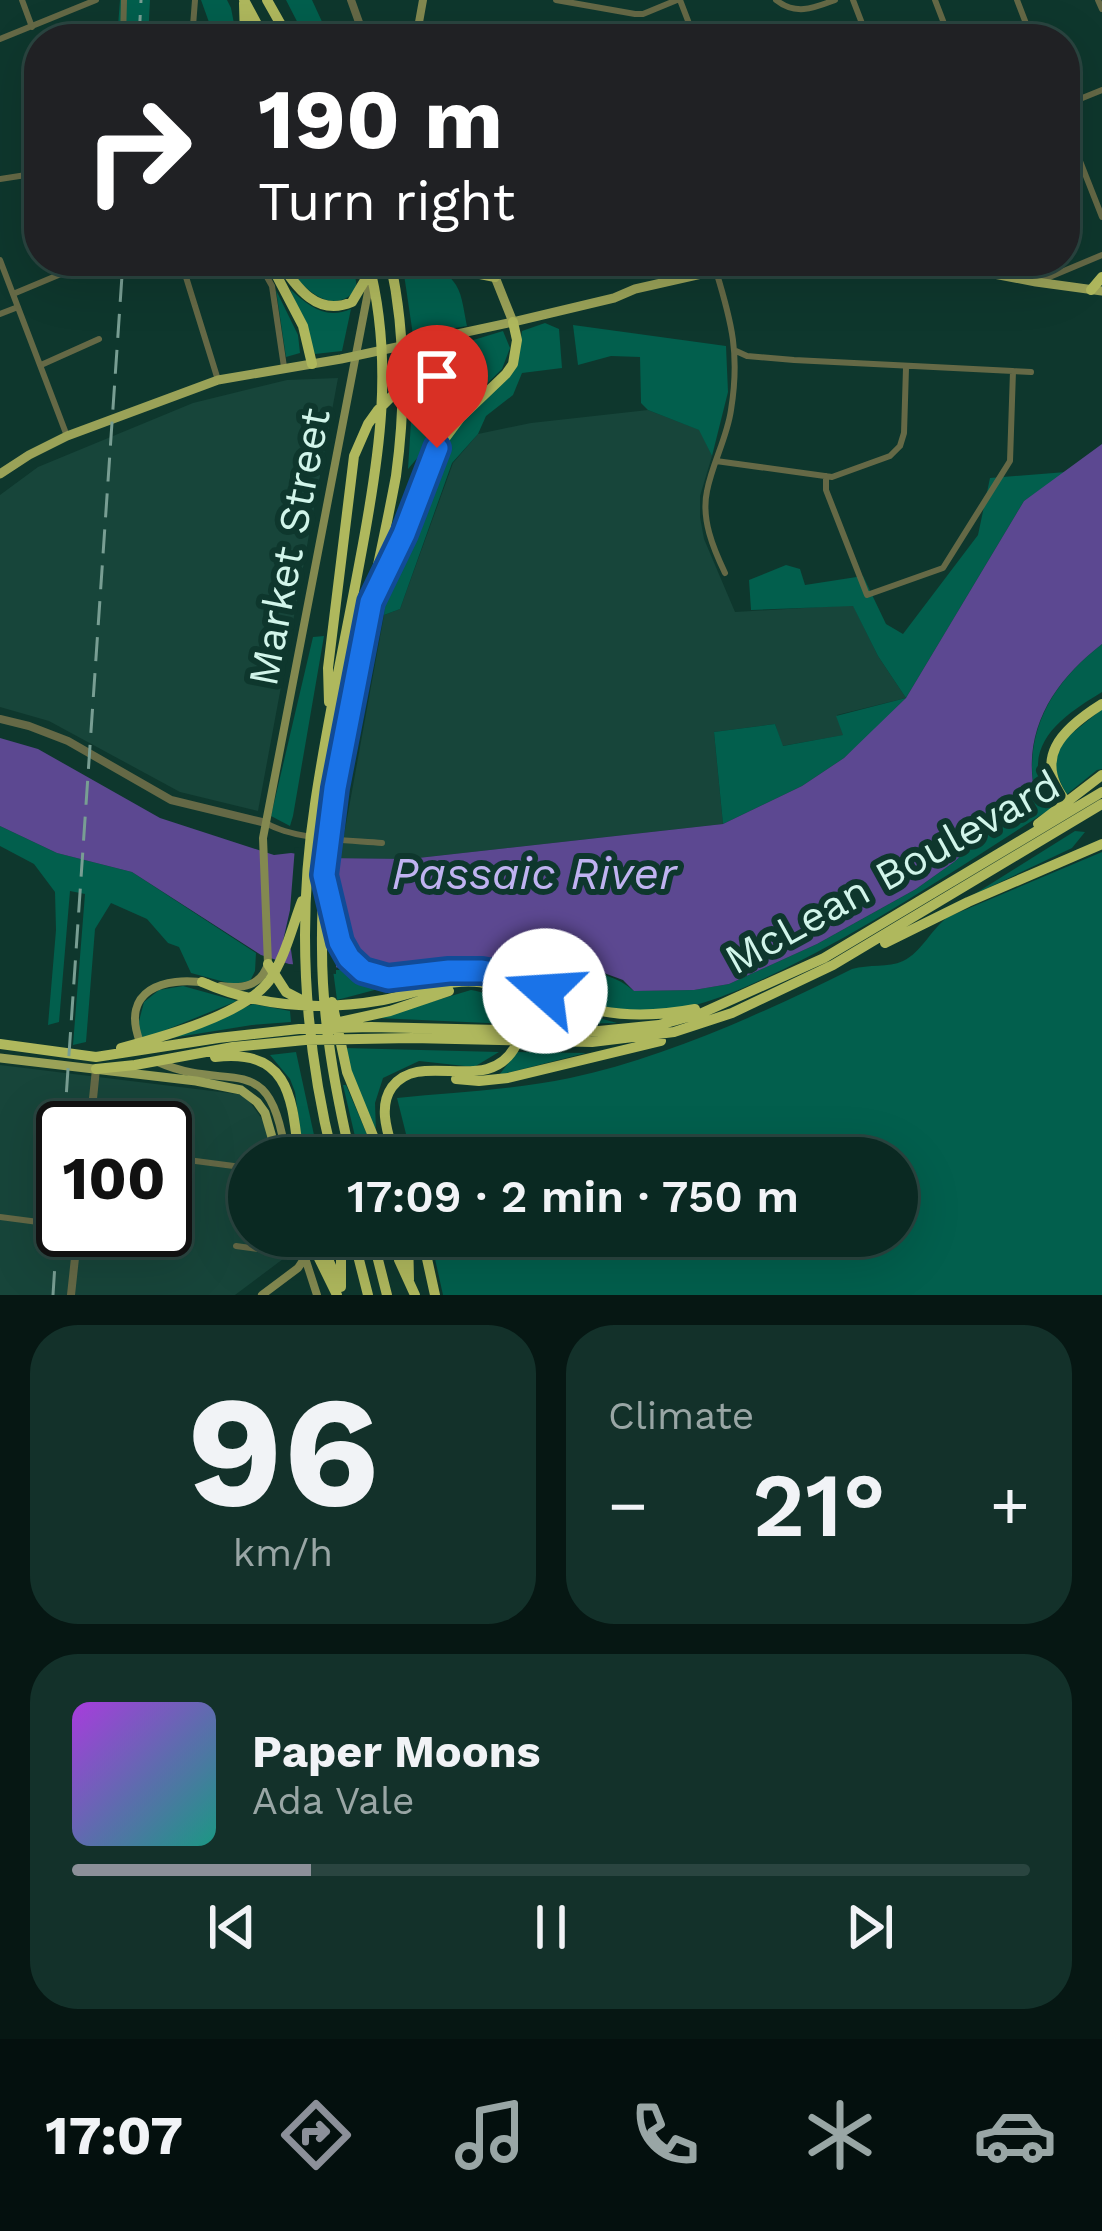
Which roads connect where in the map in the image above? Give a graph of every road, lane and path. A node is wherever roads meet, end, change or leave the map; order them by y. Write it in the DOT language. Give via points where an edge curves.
graph roads {
  1 [pos="95,0"];
  2 [pos="556,0"];
  3 [pos="678,0"];
  4 [pos="776,0"];
  5 [pos="835,0"];
  6 [pos="1099,0"];
  7 [pos="1102,9"];
  8 [pos="39,24"];
  9 [pos="1080,161"];
  10 [pos="1102,218"];
  11 [pos="0,260"];
  12 [pos="56,276"];
  13 [pos="186,276"];
  14 [pos="266,276"];
  15 [pos="277,276"];
  16 [pos="290,276"];
  17 [pos="365,276"];
  18 [pos="370,276"];
  19 [pos="374,276"];
  20 [pos="392,276"];
  21 [pos="491,276"];
  22 [pos="694,276"];
  23 [pos="717,276"];
  24 [pos="1018,276"];
  25 [pos="1051,276"];
  26 [pos="496,277"];
  27 [pos="1102,277"];
  28 [pos="1036,282"];
  29 [pos="1096,290"];
  30 [pos="13,294"];
  31 [pos="18,307"];
  32 [pos="0,314"];
  33 [pos="513,322"];
  34 [pos="445,337"];
  35 [pos="99,339"];
  36 [pos="420,342"];
  37 [pos="736,351"];
  38 [pos="357,356"];
  39 [pos="312,364"];
  40 [pos="41,365"];
  41 [pos="906,366"];
  42 [pos="284,368"];
  43 [pos="428,371"];
  44 [pos="1013,371"];
  45 [pos="1031,372"];
  46 [pos="218,380"];
  47 [pos="67,436"];
  48 [pos="716,461"];
  49 [pos="1,471"];
  50 [pos="826,476"];
  51 [pos="725,573"];
  52 [pos="371,602"];
  53 [pos="340,630"];
  54 [pos="1102,704"];
  55 [pos="0,719"];
  56 [pos="1102,775"];
  57 [pos="1094,797"];
  58 [pos="1067,814"];
  59 [pos="1102,819"];
  60 [pos="266,823"];
  61 [pos="382,843"];
  62 [pos="1102,844"];
  63 [pos="324,875"];
  64 [pos="305,892"];
  65 [pos="268,964"];
  66 [pos="459,972"];
  67 [pos="202,982"];
  68 [pos="800,982"];
  69 [pos="475,983"];
  70 [pos="756,989"];
  71 [pos="365,1002"];
  72 [pos="317,1007"];
  73 [pos="732,1013"];
  74 [pos="299,1029"];
  75 [pos="510,1035"];
  76 [pos="529,1035"];
  77 [pos="0,1044"];
  78 [pos="335,1049"];
  79 [pos="79,1054"];
  80 [pos="0,1058"];
  81 [pos="146,1064"];
  82 [pos="96,1069"];
  83 [pos="442,1073"];
  84 [pos="93,1101"];
  85 [pos="272,1137"];
  86 [pos="277,1137"];
  87 [pos="296,1137"];
  88 [pos="329,1137"];
  89 [pos="348,1137"];
  90 [pos="373,1137"];
  91 [pos="393,1137"];
  92 [pos="192,1161"];
  93 [pos="228,1165"];
  94 [pos="0,1217"];
  95 [pos="36,1222"];
  96 [pos="75,1257"];
  97 [pos="319,1257"];
  98 [pos="326,1257"];
  99 [pos="341,1257"];
  100 [pos="358,1257"];
  101 [pos="376,1257"];
  102 [pos="398,1257"];
  103 [pos="409,1257"];
  104 [pos="427,1257"];
  105 [pos="304,1258"];
  106 [pos="71,1295"];
  107 [pos="262,1295"];
  108 [pos="316,1295"];
  109 [pos="340,1295"];
  110 [pos="368,1295"];
  111 [pos="387,1295"];
  112 [pos="412,1295"];
  113 [pos="435,1295"];
  1 -- 8 [label="street"];
  2 -- 3 [label="street" via="634,14"];
  4 -- 5 [label="street" via="802,10"];
  6 -- 7 [label="street"];
  9 -- 10 [label="street"];
  11 -- 30 [label="street"];
  12 -- 30 [label="street"];
  13 -- 46 [label="street"];
  14 -- 42 [label="street"];
  15 -- 39 [label="highway"];
  16 -- 17 [label="highway" via="315,303 333,308 352,302"];
  18 -- 38 [label="main road, Market Street"];
  19 -- 53 [label="highway" via="382,420"];
  20 -- 52 [label="highway" via="404,398"];
  21 -- 26 [label="highway"];
  22 -- 33 [label="main road"];
  23 -- 37 [label="street"];
  24 -- 28 [label="main road"];
  25 -- 28 [label="street"];
  26 -- 33 [label="main road"];
  27 -- 29 [label="highway"];
  28 -- 29 [label="main road"];
  30 -- 31 [label="street"];
  31 -- 32 [label="street"];
  31 -- 40 [label="street"];
  33 -- 34 [label="main road"];
  33 -- 52 [label="highway" via="513,364 437,448"];
  34 -- 36 [label="main road"];
  34 -- 43 [label="highway"];
  35 -- 40 [label="street"];
  36 -- 38 [label="main road"];
  36 -- 43 [label="highway" via="431,356"];
  37 -- 41 [label="street"];
  37 -- 48 [label="street" via="729,424"];
  38 -- 39 [label="main road"];
  38 -- 60 [label="main road, Market Street"];
  39 -- 42 [label="main road"];
  40 -- 47 [label="street"];
  41 -- 44 [label="street"];
  41 -- 50 [label="street" via="897,449"];
  42 -- 46 [label="main road"];
  43 -- 53 [label="highway" via="377,410 359,440"];
  44 -- 45 [label="street"];
  44 -- 50 [label="street" via="1010,461 938,572 867,595"];
  46 -- 47 [label="main road"];
  47 -- 49 [label="main road"];
  48 -- 50 [label="street"];
  48 -- 51 [label="street" via="705,507"];
  52 -- 63 [label="highway"];
  53 -- 64 [label="highway"];
  54 -- 59 [label="highway" via="1068,726 1052,760 1064,801"];
  55 -- 60 [label="street" via="68,742 171,800"];
  56 -- 57 [label="highway"];
  57 -- 58 [label="highway, McLean Boulevard"];
  57 -- 58 [label="highway"];
  58 -- 68 [label="highway, McLean Boulevard" via="895,930"];
  58 -- 70 [label="highway, McLean Boulevard" via="824,958"];
  60 -- 61 [label="street"];
  60 -- 65 [label="main road, Market Street"];
  62 -- 68 [label="highway"];
  63 -- 66 [label="highway" via="340,942 369,974"];
  63 -- 78 [label="highway" via="322,958"];
  64 -- 79 [label="highway" via="274,972 242,1004 144,1041"];
  64 -- 88 [label="highway" via="312,1051"];
  65 -- 67 [label="main road" via="250,985"];
  65 -- 72 [label="highway" via="286,992"];
  66 -- 70 [label="highway" via="508,976 626,1014 697,1009"];
  66 -- 71 [label="highway"];
  67 -- 72 [label="highway"];
  67 -- 86 [label="main road" via="156,985 136,1012 137,1038 172,1068 261,1088 278,1112"];
  68 -- 73 [label="highway, McLean Boulevard"];
  69 -- 71 [label="highway"];
  69 -- 74 [label="highway"];
  69 -- 83 [label="highway" via="514,1002 520,1035 493,1067"];
  70 -- 76 [label="highway, McLean Boulevard" via="643,1028"];
  71 -- 72 [label="highway"];
  73 -- 76 [label="highway, McLean Boulevard" via="636,1039"];
  73 -- 83 [label="highway" via="676,1037 508,1078"];
  74 -- 75 [label="highway, McLean Boulevard"];
  74 -- 79 [label="highway, McLean Boulevard"];
  75 -- 76 [label="highway, McLean Boulevard"];
  75 -- 81 [label="highway, McLean Boulevard" via="305,1040"];
  77 -- 79 [label="highway, McLean Boulevard"];
  78 -- 89 [label="highway"];
  78 -- 90 [label="highway"];
  80 -- 82 [label="main road, McLean Boulevard"];
  81 -- 82 [label="highway, McLean Boulevard"];
  81 -- 87 [label="highway" via="224,1055 270,1066 291,1095"];
  82 -- 84 [label="street"];
  82 -- 85 [label="main road" via="241,1090 265,1113"];
  83 -- 91 [label="highway" via="401,1078 388,1094"];
  92 -- 93 [label="street"];
  94 -- 95 [label="street"];
  96 -- 106 [label="street"];
  97 -- 109 [label="highway"];
  98 -- 109 [label="highway"];
  99 -- 109 [label="highway"];
  100 -- 110 [label="highway"];
  101 -- 111 [label="highway"];
  102 -- 112 [label="highway"];
  103 -- 112 [label="highway"];
  104 -- 113 [label="highway"];
  105 -- 107 [label="main road"];
  105 -- 108 [label="main road"];
}
